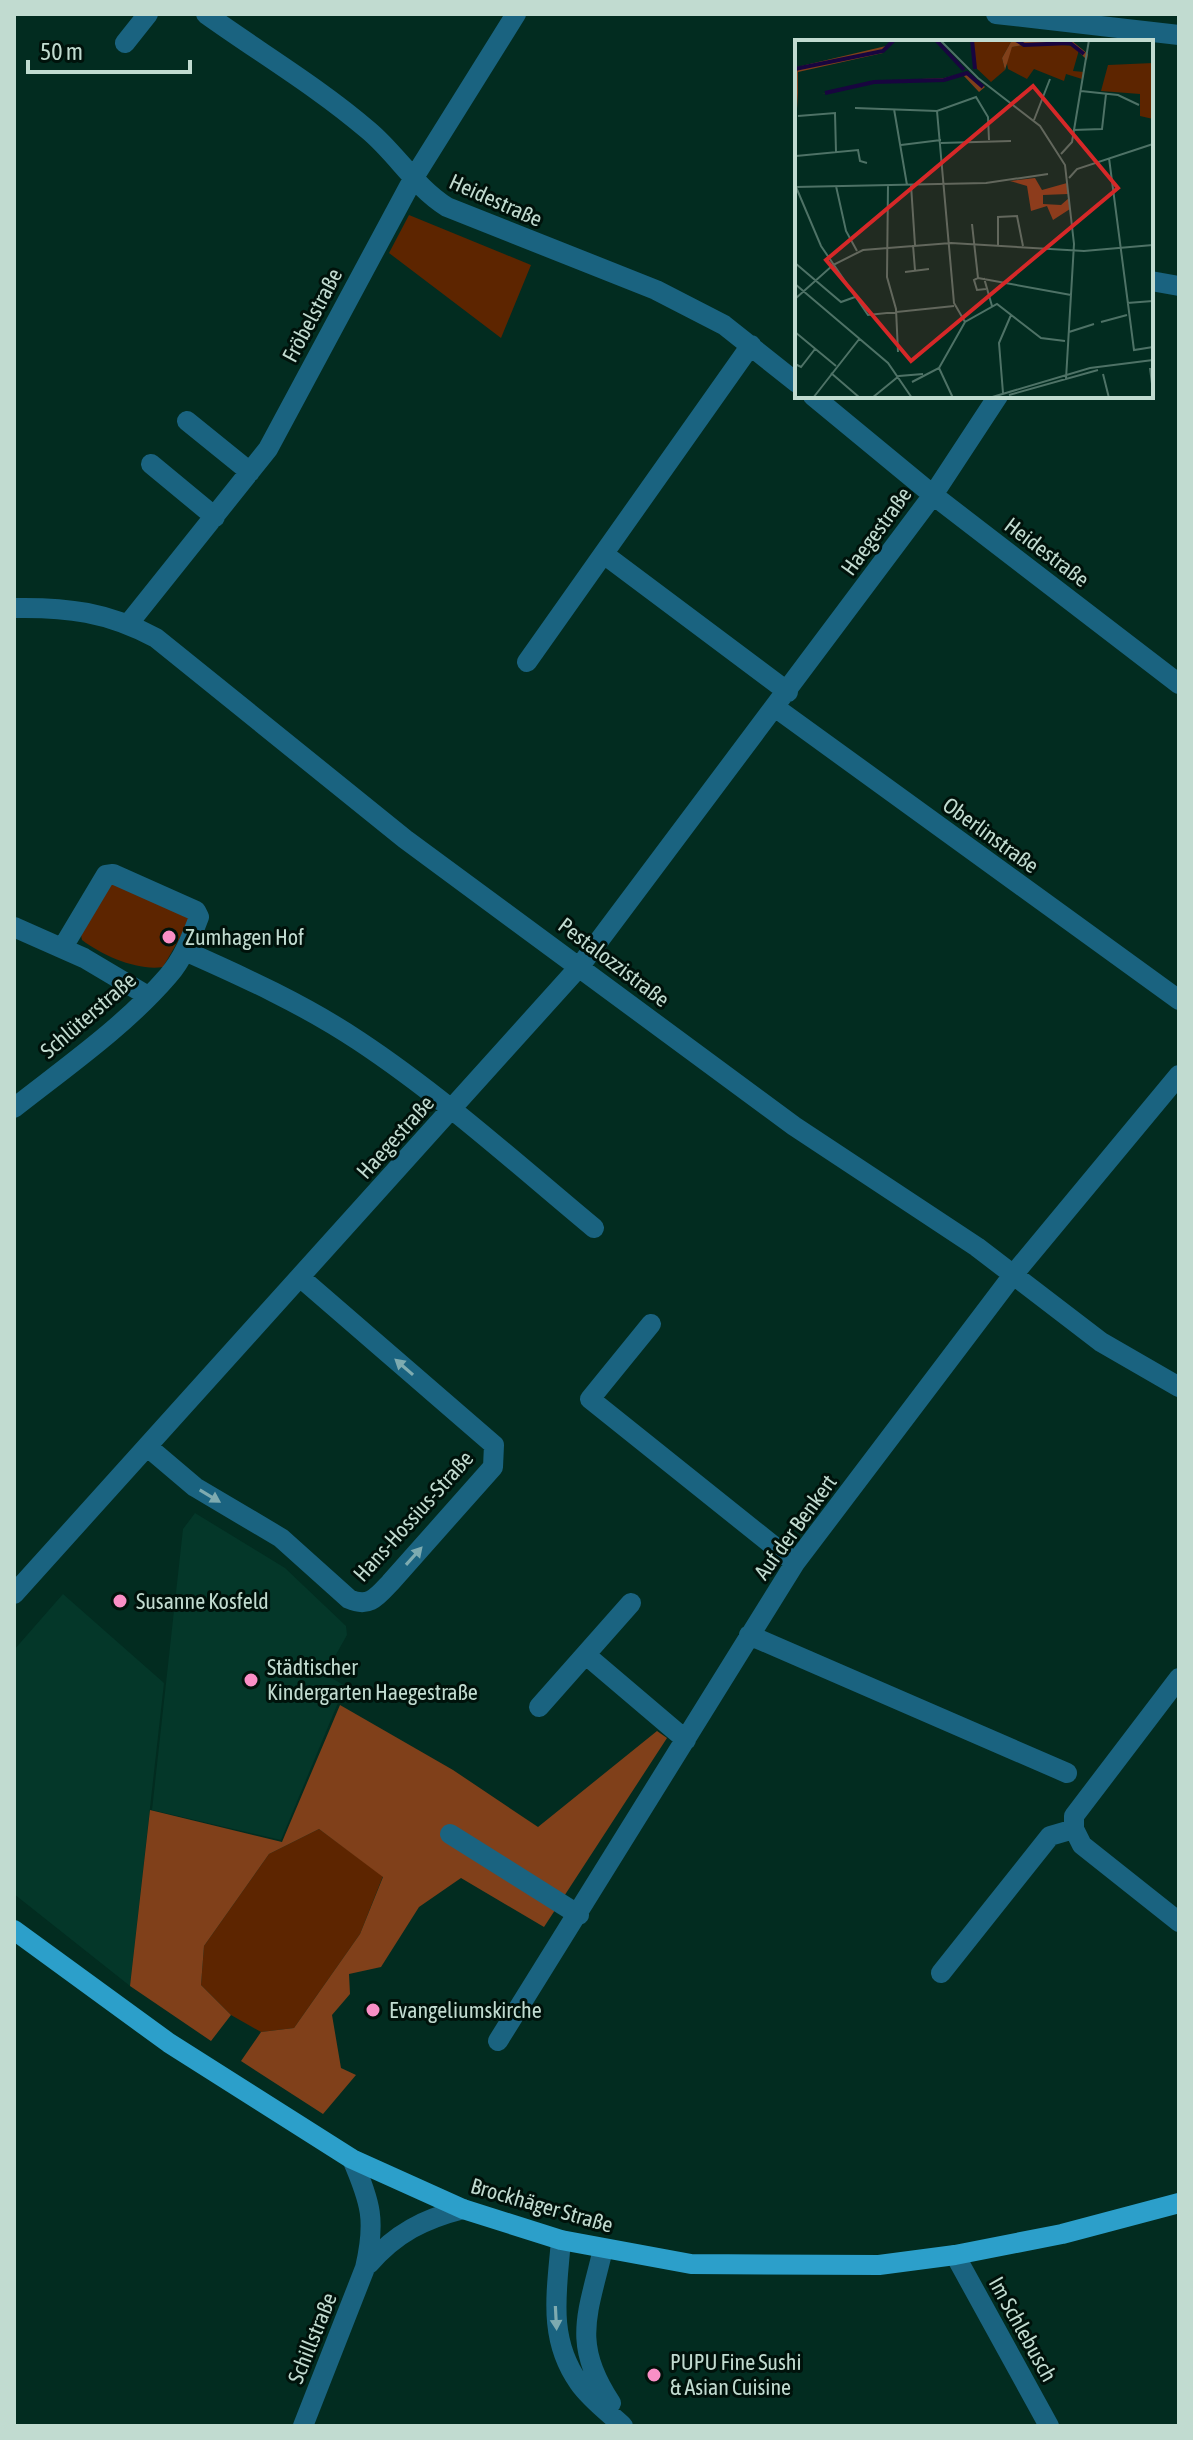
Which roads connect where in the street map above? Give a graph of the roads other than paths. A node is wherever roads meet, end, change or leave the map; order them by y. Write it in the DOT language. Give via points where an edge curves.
graph roads {
  1 [pos="148,14"];
  2 [pos="206,14"];
  3 [pos="516,14"];
  4 [pos="996,14"];
  5 [pos="1116,28"];
  6 [pos="1179,35"];
  7 [pos="125,43"];
  8 [pos="413,179"];
  9 [pos="1153,281"];
  10 [pos="1179,286"];
  11 [pos="751,345"];
  12 [pos="795,381"];
  13 [pos="815,398"];
  14 [pos="997,398"];
  15 [pos="187,421"];
  16 [pos="151,464"];
  17 [pos="250,472"];
  18 [pos="933,495"];
  19 [pos="215,517"];
  20 [pos="605,555"];
  21 [pos="14,608"];
  22 [pos="129,623"];
  23 [pos="527,662"];
  24 [pos="1179,684"];
  25 [pos="782,700"];
  26 [pos="14,927"];
  27 [pos="63,947"];
  28 [pos="185,951"];
  29 [pos="580,966"];
  30 [pos="148,996"];
  31 [pos="1179,1000"];
  32 [pos="1179,1075"];
  33 [pos="14,1108"];
  34 [pos="451,1109"];
  35 [pos="594,1228"];
  36 [pos="1013,1275"];
  37 [pos="301,1278"];
  38 [pos="651,1324"];
  39 [pos="1179,1387"];
  40 [pos="149,1448"];
  41 [pos="795,1563"];
  42 [pos="14,1594"];
  43 [pos="631,1603"];
  44 [pos="749,1635"];
  45 [pos="586,1655"];
  46 [pos="1179,1678"];
  47 [pos="539,1707"];
  48 [pos="686,1740"];
  49 [pos="1067,1773"];
  50 [pos="1074,1829"];
  51 [pos="450,1834"];
  52 [pos="579,1915"];
  53 [pos="1179,1922"];
  54 [pos="14,1930"];
  55 [pos="941,1973"];
  56 [pos="498,2041"];
  57 [pos="352,2159"];
  58 [pos="1179,2203"];
  59 [pos="463,2209"];
  60 [pos="561,2240"];
  61 [pos="603,2249"];
  62 [pos="955,2255"];
  63 [pos="365,2268"];
  64 [pos="303,2426"];
  65 [pos="625,2426"];
  66 [pos="1049,2426"];
  1 -- 7 [label="street"];
  2 -- 8 [label="street, Heidestraße" via="365,127"];
  3 -- 8 [label="street, Fröbelstraße"];
  4 -- 5 [label="street"];
  5 -- 6 [label="street"];
  8 -- 11 [label="street, Heidestraße" via="447,207 656,290"];
  8 -- 17 [label="street, Fröbelstraße" via="268,449"];
  9 -- 10 [label="street"];
  11 -- 12 [label="street, Heidestraße"];
  11 -- 20 [label="street"];
  13 -- 18 [label="street, Heidestraße"];
  14 -- 18 [label="street, Haegestraße"];
  15 -- 17 [label="street"];
  16 -- 19 [label="street"];
  17 -- 19 [label="street, Fröbelstraße"];
  18 -- 24 [label="street, Heidestraße"];
  18 -- 25 [label="street, Haegestraße"];
  19 -- 22 [label="street, Fröbelstraße"];
  20 -- 23 [label="street"];
  20 -- 25 [label="street"];
  21 -- 22 [label="street, Pestalozzistraße" via="66,607"];
  22 -- 29 [label="street, Pestalozzistraße" via="156,638 405,839"];
  25 -- 29 [label="street, Haegestraße"];
  25 -- 31 [label="street, Oberlinstraße"];
  26 -- 27 [label="street"];
  27 -- 28 [label="street" via="106,875 113,874 196,911 199,917"];
  27 -- 30 [label="street"];
  28 -- 30 [label="street, Schlüterstraße"];
  28 -- 34 [label="street" via="286,998 358,1040"];
  29 -- 34 [label="street, Haegestraße"];
  29 -- 36 [label="street, Pestalozzistraße" via="794,1126"];
  30 -- 33 [label="street, Schlüterstraße"];
  32 -- 36 [label="street, Auf der Benkert"];
  34 -- 35 [label="street"];
  34 -- 37 [label="street, Haegestraße"];
  36 -- 39 [label="street, Pestalozzistraße" via="1101,1342"];
  36 -- 41 [label="street, Auf der Benkert"];
  37 -- 40 [label="street, Haegestraße"];
  40 -- 37 [label="street, Hans-Hossius-Straße, one-way" via="195,1487 281,1538 361,1604 374,1601 417,1553 493,1467 494,1445"];
  38 -- 41 [label="street" via="590,1399"];
  40 -- 42 [label="street, Haegestraße"];
  41 -- 44 [label="street, Auf der Benkert"];
  43 -- 45 [label="street"];
  44 -- 48 [label="street, Auf der Benkert"];
  44 -- 49 [label="street"];
  45 -- 47 [label="street"];
  45 -- 48 [label="street"];
  46 -- 50 [label="street" via="1074,1816"];
  48 -- 52 [label="street, Auf der Benkert"];
  50 -- 53 [label="street" via="1082,1845"];
  50 -- 55 [label="street" via="1050,1836"];
  51 -- 52 [label="street"];
  52 -- 56 [label="street, Auf der Benkert"];
  54 -- 57 [label="main road, Brockhäger Straße" via="169,2043"];
  57 -- 59 [label="main road, Brockhäger Straße"];
  57 -- 63 [label="street, Schillstraße" via="373,2221"];
  58 -- 62 [label="main road, Brockhäger Straße"];
  59 -- 60 [label="main road, Brockhäger Straße"];
  59 -- 63 [label="street, Schillstraße" via="399,2233"];
  60 -- 61 [label="main road, Brockhäger Straße"];
  60 -- 65 [label="street, one-way" via="556,2335 579,2384"];
  61 -- 62 [label="main road, Brockhäger Straße" via="691,2264 879,2265"];
  61 -- 65 [label="street" via="586,2355"];
  62 -- 66 [label="street, Im Schlebusch"];
  63 -- 64 [label="street, Schillstraße"];
}
